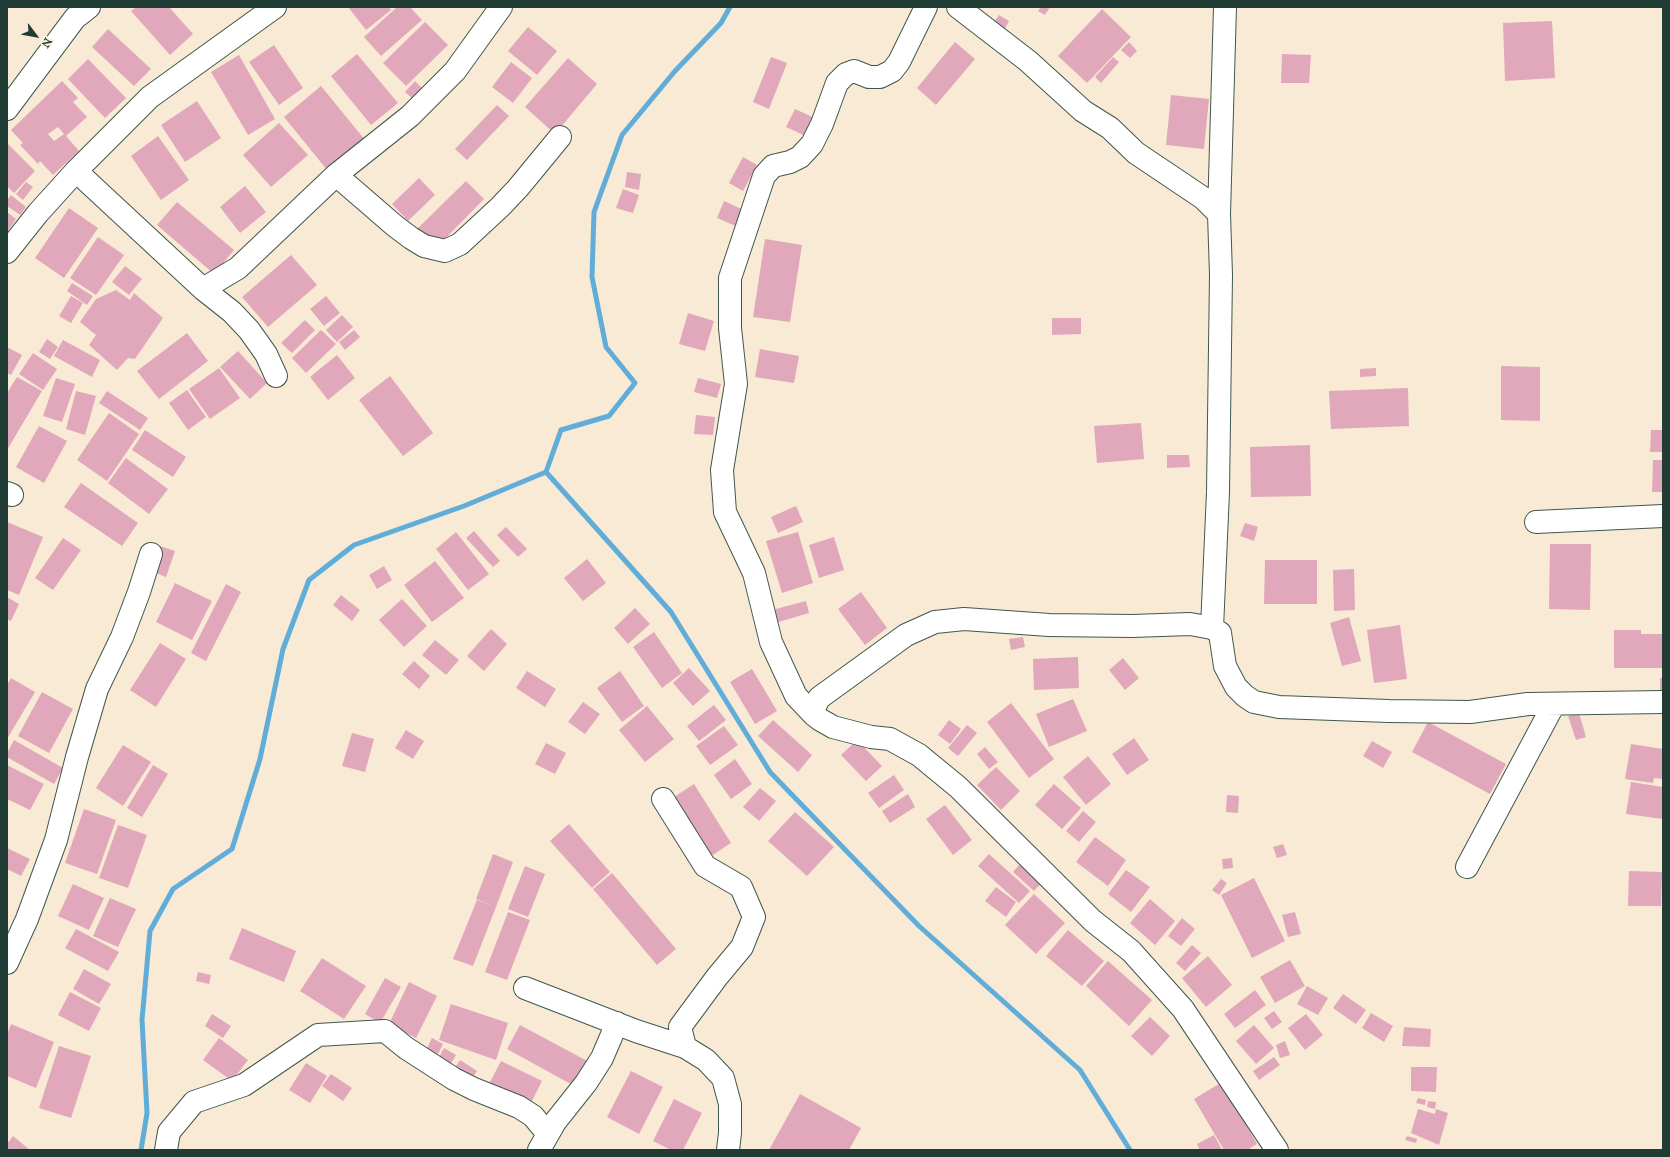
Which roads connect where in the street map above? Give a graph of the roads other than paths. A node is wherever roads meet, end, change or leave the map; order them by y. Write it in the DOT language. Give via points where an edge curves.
graph roads {
  1 [pos="275,7"];
  2 [pos="501,7"];
  3 [pos="926,7"];
  4 [pos="958,7"];
  5 [pos="1226,7"];
  6 [pos="77,11"];
  7 [pos="7,108"];
  8 [pos="560,137"];
  9 [pos="76,171"];
  10 [pos="336,175"];
  11 [pos="1219,214"];
  12 [pos="7,252"];
  13 [pos="203,289"];
  14 [pos="276,376"];
  15 [pos="1663,516"];
  16 [pos="1536,522"];
  17 [pos="151,554"];
  18 [pos="1212,628"];
  19 [pos="1663,702"];
  20 [pos="1554,704"];
  21 [pos="814,715"];
  22 [pos="663,799"];
  23 [pos="1467,867"];
  24 [pos="7,963"];
  25 [pos="525,988"];
  26 [pos="617,1023"];
  27 [pos="686,1047"];
  28 [pos="544,1142"];
  29 [pos="166,1150"];
  30 [pos="728,1150"];
  31 [pos="1277,1150"];
  1 -- 9 [label="street" via="150,97"];
  2 -- 10 [label="street" via="455,71 410,116"];
  3 -- 21 [label="street" via="892,71 880,78 854,71 846,74 837,83 812,144 800,157 773,166 764,176 730,278 730,328 736,384 722,470 725,512 754,573 772,642 796,696"];
  4 -- 11 [label="street" via="1028,61 1083,111 1110,128 1136,153 1203,198"];
  5 -- 11 [label="street"];
  6 -- 7 [label="street"];
  8 -- 10 [label="street" via="500,208 460,244 445,251 424,246 411,238"];
  9 -- 12 [label="street"];
  9 -- 13 [label="street"];
  10 -- 13 [label="street" via="238,268"];
  11 -- 18 [label="street" via="1221,274 1218,492"];
  13 -- 14 [label="street" via="232,312 249,330 266,354"];
  15 -- 16 [label="street"];
  17 -- 24 [label="street" via="122,637 97,689 56,840 27,919"];
  18 -- 20 [label="street" via="1220,633 1225,666 1236,687 1245,696 1264,705 1470,712 1528,704"];
  18 -- 21 [label="street" via="1190,624 1057,625 964,618 935,622 906,635 819,698 813,710"];
  19 -- 20 [label="street"];
  20 -- 23 [label="street"];
  21 -- 31 [label="street" via="833,727 899,743 919,755 958,787 1093,921 1131,951 1183,1009"];
  22 -- 27 [label="street" via="705,866 741,887 754,917 742,947 680,1027"];
  25 -- 26 [label="street"];
  26 -- 27 [label="street"];
  26 -- 28 [label="street" via="602,1058 555,1122"];
  27 -- 30 [label="street" via="706,1060 722,1078 730,1104"];
  28 -- 29 [label="street" via="533,1116 519,1107 474,1090 454,1079 385,1031 318,1035 244,1085 194,1102 169,1132"];
}
